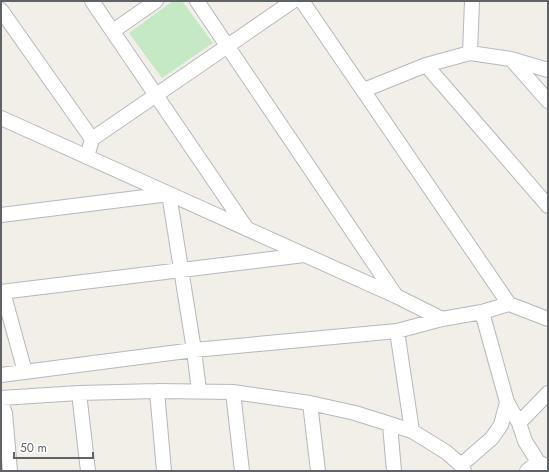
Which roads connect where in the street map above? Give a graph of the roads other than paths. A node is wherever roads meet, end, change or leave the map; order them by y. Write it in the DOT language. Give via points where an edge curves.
graph roads {
  1 [pos="92,1"];
  2 [pos="156,1"];
  3 [pos="197,1"];
  4 [pos="293,1"];
  5 [pos="302,1"];
  6 [pos="472,1"];
  7 [pos="1,10"];
  8 [pos="113,31"];
  9 [pos="228,46"];
  10 [pos="470,53"];
  11 [pos="511,59"];
  12 [pos="426,65"];
  13 [pos="548,70"];
  14 [pos="364,90"];
  15 [pos="157,95"];
  16 [pos="548,101"];
  17 [pos="1,118"];
  18 [pos="92,139"];
  19 [pos="87,157"];
  20 [pos="169,194"];
  21 [pos="548,206"];
  22 [pos="1,215"];
  23 [pos="248,229"];
  24 [pos="305,255"];
  25 [pos="181,270"];
  26 [pos="2,292"];
  27 [pos="396,296"];
  28 [pos="509,304"];
  29 [pos="482,312"];
  30 [pos="442,319"];
  31 [pos="548,319"];
  32 [pos="397,331"];
  33 [pos="194,350"];
  34 [pos="25,372"];
  35 [pos="1,375"];
  36 [pos="157,391"];
  37 [pos="199,391"];
  38 [pos="232,392"];
  39 [pos="79,393"];
  40 [pos="548,393"];
  41 [pos="1,398"];
  42 [pos="508,402"];
  43 [pos="1,404"];
  44 [pos="310,404"];
  45 [pos="519,423"];
  46 [pos="390,424"];
  47 [pos="412,431"];
  48 [pos="5,452"];
  49 [pos="543,465"];
  50 [pos="463,468"];
  51 [pos="10,471"];
  52 [pos="88,471"];
  53 [pos="164,471"];
  54 [pos="242,471"];
  55 [pos="318,471"];
  56 [pos="394,471"];
  57 [pos="527,471"];
  1 -- 8 [label="street"];
  2 -- 8 [label="street"];
  3 -- 9 [label="street"];
  4 -- 9 [label="street"];
  5 -- 14 [label="street"];
  6 -- 10 [label="street"];
  7 -- 18 [label="street"];
  8 -- 15 [label="street"];
  9 -- 15 [label="street"];
  9 -- 27 [label="street"];
  10 -- 11 [label="street"];
  10 -- 12 [label="street"];
  11 -- 13 [label="street"];
  11 -- 16 [label="street"];
  12 -- 14 [label="street"];
  12 -- 21 [label="street"];
  14 -- 28 [label="street"];
  15 -- 18 [label="street"];
  15 -- 23 [label="street"];
  17 -- 19 [label="street"];
  18 -- 19 [label="street"];
  19 -- 20 [label="street"];
  20 -- 22 [label="street"];
  20 -- 23 [label="street"];
  20 -- 25 [label="street"];
  23 -- 24 [label="street"];
  24 -- 25 [label="street"];
  24 -- 27 [label="street"];
  25 -- 26 [label="street"];
  25 -- 33 [label="street"];
  26 -- 34 [label="street"];
  27 -- 30 [label="street"];
  28 -- 29 [label="street"];
  28 -- 31 [label="street"];
  29 -- 30 [label="street"];
  29 -- 42 [label="street"];
  30 -- 32 [label="street"];
  32 -- 33 [label="street"];
  32 -- 47 [label="street"];
  33 -- 34 [label="street"];
  33 -- 37 [label="street"];
  34 -- 35 [label="street"];
  36 -- 37 [label="street"];
  36 -- 39 [label="street"];
  36 -- 53 [label="street"];
  37 -- 38 [label="street"];
  38 -- 44 [label="street"];
  38 -- 54 [label="street"];
  39 -- 41 [label="street"];
  39 -- 52 [label="street"];
  40 -- 45 [label="street"];
  42 -- 45 [label="street"];
  42 -- 50 [label="street" via="501,425"];
  43 -- 48 [label="street" via="5,413"];
  44 -- 46 [label="street"];
  44 -- 55 [label="street"];
  45 -- 49 [label="street" via="525,441"];
  46 -- 47 [label="street"];
  46 -- 56 [label="street"];
  47 -- 50 [label="street" via="446,452"];
  48 -- 51 [label="street"];
  49 -- 57 [label="street"];
}
